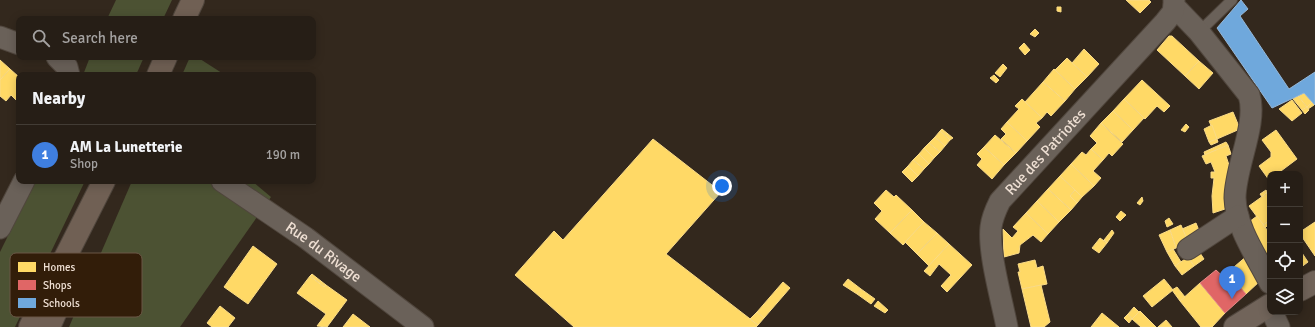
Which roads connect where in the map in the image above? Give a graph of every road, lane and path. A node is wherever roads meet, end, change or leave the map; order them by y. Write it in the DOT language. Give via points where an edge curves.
graph roads {
  1 [pos="193,0"];
  2 [pos="1232,0"];
  3 [pos="1174,3"];
  4 [pos="185,16"];
  5 [pos="1199,32"];
  6 [pos="0,37"];
  7 [pos="16,43"];
  8 [pos="165,60"];
  9 [pos="159,72"];
  10 [pos="22,184"];
  11 [pos="102,184"];
  12 [pos="111,184"];
  13 [pos="226,184"];
  14 [pos="1238,216"];
  15 [pos="0,228"];
  16 [pos="1188,249"];
  17 [pos="68,253"];
  18 [pos="81,253"];
  19 [pos="1268,279"];
  20 [pos="1315,282"];
  21 [pos="1303,288"];
  22 [pos="1267,309"];
  23 [pos="1274,315"];
  24 [pos="35,317"];
  25 [pos="53,317"];
  26 [pos="30,327"];
  27 [pos="49,327"];
  28 [pos="422,327"];
  29 [pos="1007,327"];
  30 [pos="1235,327"];
  31 [pos="1279,327"];
  1 -- 4 [label="highway"];
  2 -- 5 [label="lane"];
  3 -- 5 [label="street"];
  3 -- 29 [label="street, Rue des Patriotes" via="1173,12 1165,22 1000,201 991,227 991,243"];
  5 -- 14 [label="street" via="1246,89 1251,101 1236,188"];
  6 -- 7 [label="street"];
  8 -- 9 [label="highway"];
  10 -- 15 [label="street"];
  11 -- 17 [label="highway"];
  12 -- 18 [label="highway"];
  13 -- 28 [label="street, Rue du Rivage" via="306,238"];
  14 -- 16 [label="street"];
  14 -- 19 [label="street"];
  20 -- 21 [label="main road"];
  22 -- 30 [label="main road"];
  23 -- 31 [label="street"];
  24 -- 26 [label="highway"];
  25 -- 27 [label="highway"];
}
